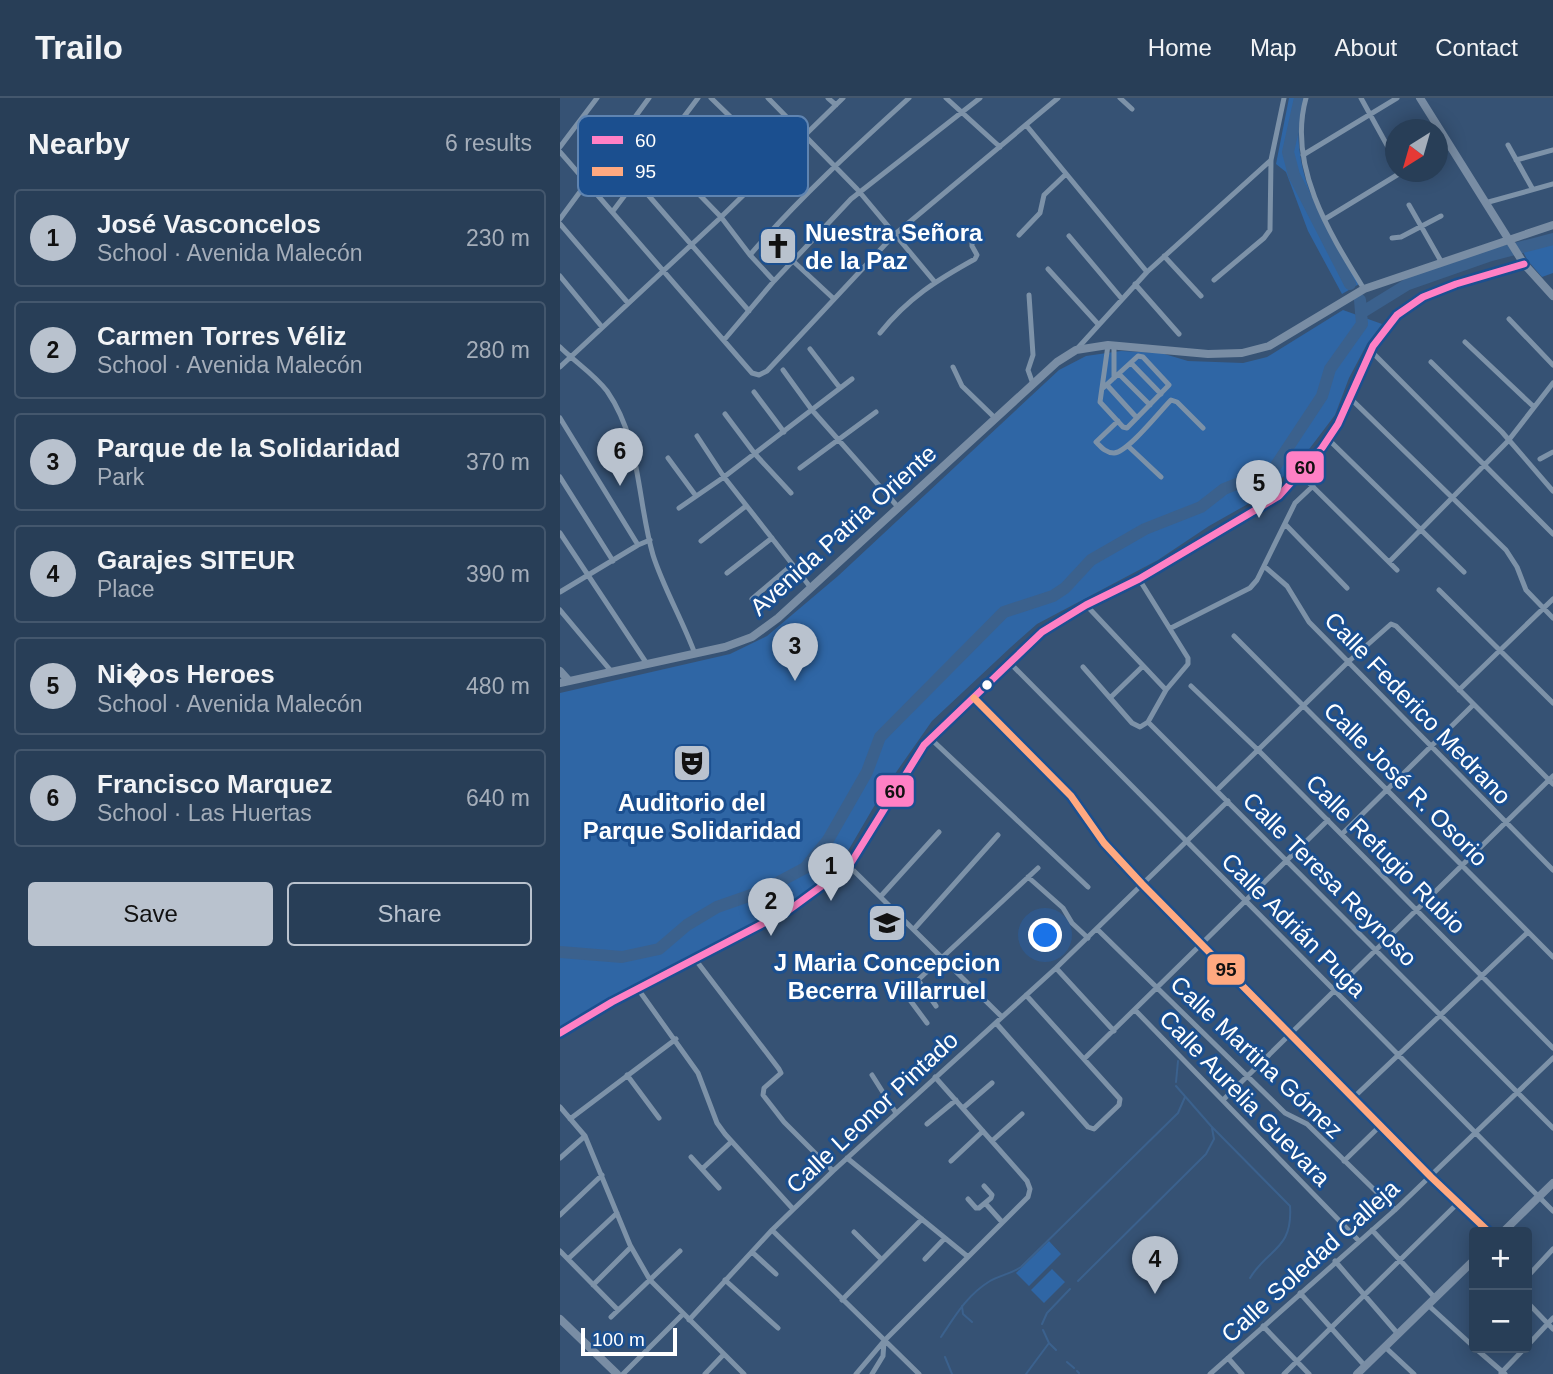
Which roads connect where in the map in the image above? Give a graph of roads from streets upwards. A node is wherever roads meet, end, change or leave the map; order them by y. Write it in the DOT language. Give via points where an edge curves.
graph roads {
  1 [pos="597,98"];
  2 [pos="649,98"];
  3 [pos="698,98"];
  4 [pos="711,98"];
  5 [pos="768,98"];
  6 [pos="828,98"];
  7 [pos="843,98"];
  8 [pos="909,98"];
  9 [pos="946,98"];
  10 [pos="980,98"];
  11 [pos="1058,98"];
  12 [pos="1120,98"];
  13 [pos="1284,98"];
  14 [pos="1306,98"];
  15 [pos="1361,98"];
  16 [pos="1397,98"];
  17 [pos="1420,98"];
  18 [pos="836,105"];
  19 [pos="1132,109"];
  20 [pos="962,113"];
  21 [pos="1371,114"];
  22 [pos="584,116"];
  23 [pos="636,116"];
  24 [pos="684,116"];
  25 [pos="730,116"];
  26 [pos="786,116"];
  27 [pos="1433,119"];
  28 [pos="578,125"];
  29 [pos="1026,125"];
  30 [pos="808,131"];
  31 [pos="808,137"];
  32 [pos="1385,140"];
  33 [pos="1448,145"];
  34 [pos="1508,145"];
  35 [pos="1000,147"];
  36 [pos="560,150"];
  37 [pos="1553,150"];
  38 [pos="1303,155"];
  39 [pos="1271,159"];
  40 [pos="1516,160"];
  41 [pos="834,166"];
  42 [pos="578,171"];
  43 [pos="1066,174"];
  44 [pos="1386,182"];
  45 [pos="1553,184"];
  46 [pos="1532,188"];
  47 [pos="808,192"];
  48 [pos="860,193"];
  49 [pos="578,194"];
  50 [pos="600,196"];
  51 [pos="624,196"];
  52 [pos="649,196"];
  53 [pos="701,196"];
  54 [pos="742,196"];
  55 [pos="804,196"];
  56 [pos="1485,203"];
  57 [pos="1409,205"];
  58 [pos="613,211"];
  59 [pos="1441,216"];
  60 [pos="721,217"];
  61 [pos="1325,219"];
  62 [pos="560,221"];
  63 [pos="1553,225"];
  64 [pos="1421,226"];
  65 [pos="894,235"];
  66 [pos="1019,235"];
  67 [pos="1069,236"];
  68 [pos="1392,238"];
  69 [pos="972,241"];
  70 [pos="1510,243"];
  71 [pos="691,245"];
  72 [pos="750,255"];
  73 [pos="1164,256"];
  74 [pos="793,261"];
  75 [pos="1522,262"];
  76 [pos="1442,264"];
  77 [pos="663,269"];
  78 [pos="1048,269"];
  79 [pos="1147,272"];
  80 [pos="560,276"];
  81 [pos="774,281"];
  82 [pos="934,281"];
  83 [pos="1214,281"];
  84 [pos="1135,284"];
  85 [pos="1364,289"];
  86 [pos="1029,295"];
  87 [pos="1201,296"];
  88 [pos="1553,296"];
  89 [pos="834,299"];
  90 [pos="1122,299"];
  91 [pos="628,303"];
  92 [pos="748,311"];
  93 [pos="1509,319"];
  94 [pos="1098,324"];
  95 [pos="602,327"];
  96 [pos="880,333"];
  97 [pos="1179,334"];
  98 [pos="724,340"];
  99 [pos="1465,342"];
  100 [pos="1111,345"];
  101 [pos="560,348"];
  102 [pos="810,349"];
  103 [pos="1076,350"];
  104 [pos="1371,351"];
  105 [pos="569,356"];
  106 [pos="1431,362"];
  107 [pos="1131,363"];
  108 [pos="1114,365"];
  109 [pos="1553,365"];
  110 [pos="1106,366"];
  111 [pos="560,367"];
  112 [pos="953,367"];
  113 [pos="783,370"];
  114 [pos="1117,376"];
  115 [pos="852,379"];
  116 [pos="1553,383"];
  117 [pos="1033,384"];
  118 [pos="1105,387"];
  119 [pos="839,388"];
  120 [pos="754,392"];
  121 [pos="1161,394"];
  122 [pos="1349,397"];
  123 [pos="1150,405"];
  124 [pos="1534,407"];
  125 [pos="812,410"];
  126 [pos="876,412"];
  127 [pos="725,414"];
  128 [pos="560,418"];
  129 [pos="995,418"];
  130 [pos="1137,418"];
  131 [pos="1118,421"];
  132 [pos="1203,428"];
  133 [pos="784,432"];
  134 [pos="696,436"];
  135 [pos="1328,439"];
  136 [pos="838,440"];
  137 [pos="1508,441"];
  138 [pos="1128,446"];
  139 [pos="1553,452"];
  140 [pos="755,454"];
  141 [pos="668,458"];
  142 [pos="1540,459"];
  143 [pos="1485,465"];
  144 [pos="800,468"];
  145 [pos="1300,474"];
  146 [pos="560,477"];
  147 [pos="724,477"];
  148 [pos="1161,477"];
  149 [pos="1313,486"];
  150 [pos="1553,491"];
  151 [pos="791,493"];
  152 [pos="696,496"];
  153 [pos="1452,498"];
  154 [pos="746,506"];
  155 [pos="898,507"];
  156 [pos="679,508"];
  157 [pos="1285,524"];
  158 [pos="1421,530"];
  159 [pos="560,533"];
  160 [pos="1553,534"];
  161 [pos="772,538"];
  162 [pos="650,540"];
  163 [pos="701,541"];
  164 [pos="638,545"];
  165 [pos="613,561"];
  166 [pos="1389,562"];
  167 [pos="792,565"];
  168 [pos="1264,566"];
  169 [pos="1397,570"];
  170 [pos="1462,570"];
  171 [pos="727,573"];
  172 [pos="589,575"];
  173 [pos="1139,579"];
  174 [pos="811,588"];
  175 [pos="1347,588"];
  176 [pos="1439,590"];
  177 [pos="560,592"];
  178 [pos="1553,598"];
  179 [pos="752,599"];
  180 [pos="1086,605"];
  181 [pos="1543,608"];
  182 [pos="560,610"];
  183 [pos="1553,618"];
  184 [pos="1171,628"];
  185 [pos="1234,636"];
  186 [pos="1500,650"];
  187 [pos="695,654"];
  188 [pos="1348,662"];
  189 [pos="1010,663"];
  190 [pos="647,664"];
  191 [pos="1143,666"];
  192 [pos="1083,667"];
  193 [pos="560,671"];
  194 [pos="611,671"];
  195 [pos="564,682"];
  196 [pos="1191,685"];
  197 [pos="1166,690"];
  198 [pos="1458,690"];
  199 [pos="1111,697"];
  200 [pos="974,698"];
  201 [pos="1553,703"];
  202 [pos="1473,705"];
  203 [pos="1303,706"];
  204 [pos="1148,722"];
  205 [pos="931,739"];
  206 [pos="1431,746"];
  207 [pos="1258,750"];
  208 [pos="1552,780"];
  209 [pos="1217,790"];
  210 [pos="1387,790"];
  211 [pos="1228,801"];
  212 [pos="1328,820"];
  213 [pos="1506,822"];
  214 [pos="939,832"];
  215 [pos="1342,834"];
  216 [pos="998,835"];
  217 [pos="1186,841"];
  218 [pos="1287,860"];
  219 [pos="1462,865"];
  220 [pos="849,866"];
  221 [pos="1038,868"];
  222 [pos="1553,870"];
  223 [pos="1028,877"];
  224 [pos="1142,884"];
  225 [pos="1088,887"];
  226 [pos="881,896"];
  227 [pos="1245,901"];
  228 [pos="1417,909"];
  229 [pos="914,929"];
  230 [pos="1097,929"];
  231 [pos="1528,932"];
  232 [pos="1088,938"];
  233 [pos="1201,944"];
  234 [pos="1376,950"];
  235 [pos="1553,957"];
  236 [pos="695,959"];
  237 [pos="941,959"];
  238 [pos="1056,968"];
  239 [pos="1482,975"];
  240 [pos="919,980"];
  241 [pos="1157,988"];
  242 [pos="638,989"];
  243 [pos="1334,991"];
  244 [pos="1026,995"];
  245 [pos="936,1006"];
  246 [pos="1135,1010"];
  247 [pos="1440,1015"];
  248 [pos="1002,1017"];
  249 [pos="927,1023"];
  250 [pos="996,1023"];
  251 [pos="1114,1031"];
  252 [pos="560,1033"];
  253 [pos="1290,1034"];
  254 [pos="676,1039"];
  255 [pos="1553,1048"];
  256 [pos="1398,1056"];
  257 [pos="1553,1058"];
  258 [pos="1084,1059"];
  259 [pos="627,1075"];
  260 [pos="872,1075"];
  261 [pos="1247,1076"];
  262 [pos="935,1077"];
  263 [pos="992,1083"];
  264 [pos="1517,1093"];
  265 [pos="1353,1098"];
  266 [pos="956,1100"];
  267 [pos="1223,1100"];
  268 [pos="560,1108"];
  269 [pos="963,1108"];
  270 [pos="896,1113"];
  271 [pos="1022,1114"];
  272 [pos="659,1118"];
  273 [pos="570,1119"];
  274 [pos="927,1124"];
  275 [pos="1380,1126"];
  276 [pos="1553,1128"];
  277 [pos="983,1131"];
  278 [pos="1475,1133"];
  279 [pos="585,1136"];
  280 [pos="992,1141"];
  281 [pos="731,1142"];
  282 [pos="691,1157"];
  283 [pos="847,1157"];
  284 [pos="560,1158"];
  285 [pos="951,1161"];
  286 [pos="1344,1161"];
  287 [pos="702,1169"];
  288 [pos="833,1171"];
  289 [pos="602,1175"];
  290 [pos="1430,1177"];
  291 [pos="1553,1183"];
  292 [pos="984,1186"];
  293 [pos="719,1188"];
  294 [pos="1539,1197"];
  295 [pos="968,1199"];
  296 [pos="985,1203"];
  297 [pos="1458,1203"];
  298 [pos="793,1209"];
  299 [pos="1395,1210"];
  300 [pos="1553,1211"];
  301 [pos="617,1213"];
  302 [pos="560,1215"];
  303 [pos="922,1219"];
  304 [pos="1002,1222"];
  305 [pos="1484,1227"];
  306 [pos="1508,1227"];
  307 [pos="772,1230"];
  308 [pos="1372,1230"];
  309 [pos="854,1232"];
  310 [pos="946,1238"];
  311 [pos="1359,1241"];
  312 [pos="631,1248"];
  313 [pos="1553,1249"];
  314 [pos="560,1251"];
  315 [pos="680,1251"];
  316 [pos="752,1252"];
  317 [pos="967,1256"];
  318 [pos="568,1259"];
  319 [pos="881,1259"];
  320 [pos="925,1259"];
  321 [pos="1400,1260"];
  322 [pos="1335,1261"];
  323 [pos="1469,1265"];
  324 [pos="1532,1272"];
  325 [pos="776,1274"];
  326 [pos="650,1280"];
  327 [pos="725,1280"];
  328 [pos="593,1285"];
  329 [pos="1300,1293"];
  330 [pos="1365,1295"];
  331 [pos="1435,1298"];
  332 [pos="842,1300"];
  333 [pos="1428,1305"];
  334 [pos="1532,1307"];
  335 [pos="618,1310"];
  336 [pos="682,1314"];
  337 [pos="611,1317"];
  338 [pos="560,1319"];
  339 [pos="689,1320"];
  340 [pos="1551,1324"];
  341 [pos="1263,1326"];
  342 [pos="778,1328"];
  343 [pos="1331,1328"];
  344 [pos="1398,1334"];
  345 [pos="1467,1340"];
  346 [pos="884,1341"];
  347 [pos="1532,1341"];
  348 [pos="1385,1347"];
  349 [pos="1481,1353"];
  350 [pos="1520,1353"];
  351 [pos="724,1354"];
  352 [pos="1228,1358"];
  353 [pos="1297,1362"];
  354 [pos="1365,1366"];
  355 [pos="1502,1373"];
  356 [pos="617,1374"];
  357 [pos="623,1374"];
  358 [pos="705,1374"];
  359 [pos="744,1374"];
  360 [pos="856,1374"];
  361 [pos="872,1374"];
  362 [pos="919,1374"];
  363 [pos="1210,1374"];
  364 [pos="1242,1374"];
  365 [pos="1284,1374"];
  366 [pos="1309,1374"];
  367 [pos="1357,1374"];
  368 [pos="1414,1374"];
  1 -- 22 [label="street"];
  2 -- 23 [label="street"];
  3 -- 24 [label="street"];
  4 -- 25 [label="street"];
  5 -- 26 [label="street"];
  6 -- 18 [label="street"];
  7 -- 18 [label="street"];
  8 -- 41 [label="street"];
  9 -- 20 [label="street"];
  10 -- 20 [label="street"];
  11 -- 29 [label="street"];
  12 -- 19 [label="street"];
  13 -- 39 [label="street"];
  14 -- 38 [label="street"];
  15 -- 21 [label="street"];
  16 -- 21 [label="street"];
  17 -- 27 [label="street"];
  18 -- 30 [label="street"];
  20 -- 35 [label="street"];
  20 -- 48 [label="street"];
  21 -- 32 [label="street"];
  21 -- 38 [label="street"];
  28 -- 36 [label="street"];
  29 -- 35 [label="street"];
  29 -- 43 [label="street"];
  31 -- 41 [label="street"];
  33 -- 56 [label="street"];
  34 -- 40 [label="street"];
  35 -- 65 [label="street"];
  36 -- 42 [label="street"];
  37 -- 40 [label="street"];
  38 -- 61 [label="street"];
  39 -- 73 [label="street, Avenida Patria Oriente"];
  39 -- 83 [label="street" via="1269,232"];
  40 -- 46 [label="street"];
  41 -- 47 [label="street"];
  41 -- 48 [label="street"];
  43 -- 66 [label="street" via="1044,195 1040,213"];
  43 -- 79 [label="street"];
  44 -- 61 [label="street"];
  45 -- 46 [label="street"];
  46 -- 56 [label="street"];
  48 -- 65 [label="street"];
  48 -- 74 [label="street"];
  49 -- 62 [label="street"];
  50 -- 58 [label="street"];
  51 -- 58 [label="street"];
  52 -- 71 [label="street"];
  53 -- 60 [label="street"];
  54 -- 60 [label="street"];
  55 -- 72 [label="street"];
  56 -- 70 [label="street"];
  57 -- 64 [label="street"];
  58 -- 77 [label="street"];
  59 -- 64 [label="street"];
  60 -- 71 [label="street"];
  60 -- 72 [label="street"];
  61 -- 85 [label="street"];
  62 -- 91 [label="street"];
  63 -- 70 [label="street, Avenida Patria Oriente"];
  64 -- 68 [label="street"];
  64 -- 76 [label="street"];
  65 -- 82 [label="street"];
  65 -- 89 [label="street"];
  67 -- 90 [label="street"];
  69 -- 82 [label="street" via="975,258"];
  70 -- 75 [label="street"];
  70 -- 76 [label="street, Avenida Patria Oriente"];
  71 -- 77 [label="street"];
  71 -- 92 [label="street"];
  72 -- 81 [label="street"];
  73 -- 79 [label="street, Avenida Patria Oriente"];
  73 -- 87 [label="street"];
  74 -- 81 [label="street"];
  74 -- 89 [label="street"];
  75 -- 88 [label="street"];
  75 -- 104 [label="street" via="1423,297 1396,315"];
  76 -- 85 [label="street, Avenida Patria Oriente"];
  77 -- 91 [label="street"];
  77 -- 98 [label="street"];
  78 -- 94 [label="street"];
  79 -- 84 [label="street, Avenida Patria Oriente"];
  80 -- 95 [label="street"];
  81 -- 92 [label="street"];
  82 -- 96 [label="street"];
  84 -- 90 [label="street, Avenida Patria Oriente"];
  84 -- 97 [label="street"];
  85 -- 100 [label="street, Avenida Patria Oriente" via="1291,335 1242,353"];
  86 -- 117 [label="street" via="1033,355 1028,370"];
  89 -- 98 [label="street" via="759,375 752,373"];
  90 -- 94 [label="street, Avenida Patria Oriente"];
  91 -- 95 [label="street"];
  92 -- 98 [label="street"];
  93 -- 109 [label="street"];
  94 -- 103 [label="street, Avenida Patria Oriente"];
  95 -- 105 [label="street"];
  99 -- 124 [label="street"];
  100 -- 103 [label="street, Avenida Patria Oriente"];
  100 -- 108 [label="street"];
  100 -- 110 [label="street"];
  101 -- 105 [label="street"];
  102 -- 119 [label="street"];
  103 -- 117 [label="street, Avenida Patria Oriente"];
  104 -- 122 [label="street"];
  104 -- 143 [label="street"];
  105 -- 111 [label="street"];
  105 -- 162 [label="street" via="597,380 622,419 636,462"];
  106 -- 137 [label="street"];
  107 -- 114 [label="street"];
  107 -- 121 [label="street"];
  107 -- 121 [label="street" via="1143,357 1168,382"];
  108 -- 110 [label="street"];
  108 -- 114 [label="street"];
  110 -- 118 [label="street"];
  112 -- 129 [label="street" via="962,386"];
  113 -- 125 [label="street"];
  114 -- 118 [label="street"];
  114 -- 123 [label="street"];
  115 -- 119 [label="street"];
  116 -- 124 [label="street"];
  117 -- 129 [label="street, Avenida Patria Oriente"];
  118 -- 130 [label="street"];
  118 -- 131 [label="street" via="1100,402"];
  119 -- 125 [label="street"];
  120 -- 133 [label="street"];
  121 -- 123 [label="street"];
  122 -- 135 [label="street"];
  122 -- 153 [label="street"];
  123 -- 130 [label="street"];
  124 -- 137 [label="street"];
  125 -- 133 [label="street"];
  125 -- 136 [label="street"];
  126 -- 136 [label="street"];
  127 -- 140 [label="street"];
  128 -- 164 [label="street"];
  129 -- 155 [label="street, Avenida Patria Oriente"];
  130 -- 131 [label="street" via="1128,428"];
  131 -- 138 [label="street" via="1096,442 1114,453"];
  132 -- 138 [label="street" via="1171,400"];
  133 -- 140 [label="street"];
  134 -- 147 [label="street"];
  135 -- 145 [label="street"];
  135 -- 158 [label="street"];
  136 -- 144 [label="street"];
  136 -- 155 [label="street"];
  137 -- 143 [label="street"];
  137 -- 150 [label="street"];
  138 -- 148 [label="street"];
  139 -- 142 [label="street"];
  140 -- 147 [label="street"];
  140 -- 151 [label="street"];
  141 -- 152 [label="street"];
  143 -- 153 [label="street"];
  143 -- 160 [label="street"];
  145 -- 149 [label="street"];
  145 -- 173 [label="street" via="1270,502"];
  146 -- 165 [label="street"];
  147 -- 152 [label="street"];
  147 -- 154 [label="street"];
  149 -- 157 [label="street" via="1296,503"];
  149 -- 166 [label="street"];
  152 -- 156 [label="street"];
  153 -- 158 [label="street"];
  153 -- 181 [label="street" via="1506,550 1526,590"];
  154 -- 161 [label="street"];
  154 -- 163 [label="street"];
  155 -- 174 [label="street, Avenida Patria Oriente"];
  157 -- 168 [label="street"];
  157 -- 175 [label="street"];
  158 -- 166 [label="street"];
  158 -- 170 [label="street"];
  159 -- 172 [label="street"];
  161 -- 167 [label="street"];
  161 -- 171 [label="street"];
  162 -- 164 [label="street"];
  162 -- 187 [label="street"];
  164 -- 165 [label="street"];
  165 -- 172 [label="street"];
  166 -- 169 [label="street"];
  167 -- 174 [label="street"];
  167 -- 179 [label="street"];
  168 -- 184 [label="street" via="1250,587"];
  168 -- 188 [label="street, Calle Federico Medrano" via="1287,586 1309,622"];
  172 -- 177 [label="street"];
  172 -- 190 [label="street"];
  173 -- 180 [label="street"];
  173 -- 184 [label="street"];
  174 -- 187 [label="street, Avenida Patria Oriente" via="752,637"];
  176 -- 186 [label="street"];
  178 -- 181 [label="street"];
  180 -- 189 [label="street" via="1042,632"];
  180 -- 191 [label="street"];
  181 -- 183 [label="street"];
  181 -- 186 [label="street"];
  182 -- 194 [label="street"];
  184 -- 197 [label="street" via="1188,664"];
  185 -- 203 [label="street, Calle José R. Osorio"];
  186 -- 198 [label="street"];
  186 -- 201 [label="street"];
  187 -- 190 [label="street, Avenida Patria Oriente"];
  188 -- 198 [label="street" via="1391,624"];
  188 -- 203 [label="street"];
  188 -- 206 [label="street, Calle Federico Medrano"];
  189 -- 200 [label="street"];
  189 -- 217 [label="street, Calle Adrián Puga"];
  190 -- 194 [label="street, Avenida Patria Oriente"];
  191 -- 197 [label="street"];
  191 -- 199 [label="street"];
  192 -- 199 [label="street, Calle Teresa Reynoso"];
  193 -- 195 [label="street"];
  194 -- 195 [label="street, Avenida Patria Oriente"];
  196 -- 207 [label="street, Calle Refugio Rubio"];
  197 -- 204 [label="street"];
  198 -- 202 [label="street"];
  199 -- 204 [label="street, Calle Teresa Reynoso" via="1136,726"];
  200 -- 205 [label="street"];
  200 -- 224 [label="street" via="1071,796 1104,844"];
  202 -- 206 [label="street"];
  202 -- 208 [label="street"];
  203 -- 207 [label="street"];
  203 -- 210 [label="street, Calle José R. Osorio"];
  204 -- 209 [label="street, Calle Teresa Reynoso"];
  205 -- 220 [label="street"];
  205 -- 225 [label="street"];
  206 -- 210 [label="street"];
  206 -- 213 [label="street, Calle Federico Medrano"];
  207 -- 209 [label="street"];
  207 -- 212 [label="street, Calle Refugio Rubio"];
  208 -- 213 [label="street"];
  209 -- 211 [label="street, Calle Teresa Reynoso"];
  210 -- 215 [label="street"];
  210 -- 219 [label="street, Calle José R. Osorio"];
  211 -- 217 [label="street, Calle Leonor Pintado"];
  211 -- 218 [label="street, Calle Teresa Reynoso"];
  212 -- 215 [label="street, Calle Refugio Rubio"];
  212 -- 218 [label="street"];
  213 -- 219 [label="street"];
  213 -- 222 [label="street, Calle Federico Medrano"];
  214 -- 226 [label="street"];
  215 -- 228 [label="street, Calle Refugio Rubio"];
  216 -- 229 [label="street"];
  217 -- 224 [label="street, Calle Leonor Pintado"];
  217 -- 227 [label="street, Calle Adrián Puga"];
  218 -- 227 [label="street"];
  218 -- 234 [label="street, Calle Teresa Reynoso"];
  219 -- 228 [label="street"];
  219 -- 231 [label="street, Calle José R. Osorio"];
  220 -- 226 [label="street"];
  220 -- 236 [label="street" via="789,910"];
  221 -- 223 [label="street"];
  223 -- 232 [label="street"];
  223 -- 237 [label="street"];
  224 -- 230 [label="street, Calle Leonor Pintado"];
  224 -- 233 [label="street"];
  226 -- 229 [label="street"];
  227 -- 233 [label="street"];
  227 -- 243 [label="street, Calle Adrián Puga"];
  228 -- 234 [label="street"];
  228 -- 239 [label="street, Calle Refugio Rubio"];
  229 -- 237 [label="street"];
  230 -- 232 [label="street, Calle Leonor Pintado"];
  230 -- 241 [label="street, Calle Martina Gómez"];
  231 -- 235 [label="street, Calle José R. Osorio"];
  231 -- 239 [label="street"];
  232 -- 238 [label="street, Calle Leonor Pintado"];
  233 -- 241 [label="street"];
  233 -- 253 [label="street"];
  234 -- 243 [label="street"];
  234 -- 247 [label="street, Calle Teresa Reynoso"];
  236 -- 242 [label="street"];
  236 -- 288 [label="street" via="781,1073 764,1088 763,1095"];
  237 -- 240 [label="street"];
  237 -- 248 [label="street"];
  238 -- 244 [label="street, Calle Leonor Pintado"];
  238 -- 251 [label="street"];
  239 -- 247 [label="street"];
  239 -- 255 [label="street, Calle Refugio Rubio"];
  240 -- 245 [label="street"];
  240 -- 249 [label="street" via="904,992"];
  241 -- 246 [label="street"];
  241 -- 261 [label="street, Calle Martina Gómez"];
  242 -- 252 [label="street"];
  242 -- 254 [label="street"];
  243 -- 253 [label="street"];
  243 -- 256 [label="street, Calle Adrián Puga"];
  244 -- 248 [label="street, Calle Leonor Pintado"];
  244 -- 258 [label="street"];
  246 -- 251 [label="street"];
  246 -- 267 [label="street, Calle Aurelia Guevara"];
  247 -- 256 [label="street"];
  247 -- 264 [label="street, Calle Teresa Reynoso"];
  248 -- 250 [label="street, Calle Leonor Pintado"];
  250 -- 258 [label="street" via="1094,1129 1120,1099"];
  250 -- 262 [label="street, Calle Leonor Pintado"];
  251 -- 258 [label="street"];
  253 -- 261 [label="street"];
  253 -- 265 [label="street"];
  254 -- 259 [label="street"];
  254 -- 281 [label="street"];
  256 -- 265 [label="street"];
  256 -- 278 [label="street, Calle Adrián Puga"];
  257 -- 264 [label="street, Calle Soledad Calleja"];
  259 -- 272 [label="street"];
  259 -- 273 [label="street"];
  260 -- 270 [label="street"];
  261 -- 267 [label="street"];
  261 -- 286 [label="street, Calle Martina Gómez"];
  262 -- 266 [label="street"];
  262 -- 270 [label="street, Calle Leonor Pintado"];
  263 -- 269 [label="street"];
  264 -- 276 [label="street, Calle Teresa Reynoso"];
  264 -- 278 [label="street, Calle Soledad Calleja"];
  265 -- 275 [label="street"];
  266 -- 269 [label="street"];
  266 -- 274 [label="street"];
  267 -- 311 [label="street, Calle Aurelia Guevara"];
  268 -- 273 [label="street"];
  269 -- 277 [label="street"];
  270 -- 283 [label="street, Calle Leonor Pintado"];
  271 -- 280 [label="street"];
  273 -- 279 [label="street"];
  275 -- 286 [label="street"];
  275 -- 290 [label="street"];
  277 -- 280 [label="street"];
  277 -- 285 [label="street"];
  278 -- 290 [label="street, Calle Soledad Calleja"];
  278 -- 294 [label="street, Calle Adrián Puga"];
  279 -- 284 [label="street"];
  279 -- 289 [label="street"];
  280 -- 304 [label="street" via="1030,1189 1028,1197"];
  281 -- 287 [label="street"];
  281 -- 298 [label="street"];
  282 -- 287 [label="street"];
  283 -- 288 [label="street, Calle Leonor Pintado"];
  283 -- 303 [label="street"];
  286 -- 299 [label="street, Calle Martina Gómez"];
  287 -- 293 [label="street"];
  288 -- 298 [label="street, Calle Leonor Pintado"];
  289 -- 301 [label="street"];
  289 -- 302 [label="street"];
  290 -- 297 [label="street"];
  290 -- 299 [label="street, Calle Soledad Calleja"];
  291 -- 294 [label="street"];
  292 -- 296 [label="street" via="992,1195"];
  294 -- 300 [label="street, Calle Adrián Puga"];
  294 -- 306 [label="street"];
  295 -- 296 [label="street" via="976,1208"];
  296 -- 304 [label="street"];
  297 -- 305 [label="street"];
  297 -- 321 [label="street"];
  298 -- 307 [label="street, Calle Leonor Pintado"];
  299 -- 308 [label="street, Calle Soledad Calleja"];
  301 -- 312 [label="street"];
  301 -- 318 [label="street"];
  303 -- 310 [label="street"];
  303 -- 319 [label="street"];
  304 -- 317 [label="street"];
  307 -- 316 [label="street, Calle Leonor Pintado"];
  307 -- 332 [label="street"];
  308 -- 311 [label="street, Calle Soledad Calleja"];
  308 -- 321 [label="street"];
  309 -- 319 [label="street"];
  310 -- 317 [label="street"];
  310 -- 320 [label="street"];
  311 -- 322 [label="street, Calle Soledad Calleja"];
  312 -- 326 [label="street"];
  312 -- 328 [label="street"];
  313 -- 324 [label="street"];
  314 -- 318 [label="street"];
  315 -- 326 [label="street"];
  316 -- 325 [label="street"];
  316 -- 327 [label="street, Calle Leonor Pintado"];
  317 -- 346 [label="street"];
  318 -- 328 [label="street"];
  319 -- 332 [label="street"];
  321 -- 330 [label="street"];
  321 -- 331 [label="street"];
  322 -- 329 [label="street, Calle Soledad Calleja"];
  322 -- 330 [label="street"];
  323 -- 331 [label="street"];
  326 -- 335 [label="street"];
  326 -- 336 [label="street"];
  327 -- 339 [label="street, Calle Leonor Pintado"];
  327 -- 342 [label="street"];
  328 -- 335 [label="street"];
  329 -- 341 [label="street, Calle Soledad Calleja"];
  329 -- 343 [label="street"];
  330 -- 343 [label="street"];
  330 -- 344 [label="street"];
  331 -- 333 [label="street"];
  332 -- 346 [label="street"];
  333 -- 344 [label="street"];
  333 -- 345 [label="street"];
  334 -- 340 [label="street"];
  335 -- 337 [label="street"];
  336 -- 339 [label="street"];
  336 -- 357 [label="street"];
  338 -- 356 [label="street"];
  339 -- 351 [label="street"];
  340 -- 347 [label="street"];
  341 -- 352 [label="street, Calle Soledad Calleja"];
  341 -- 353 [label="street"];
  343 -- 353 [label="street"];
  343 -- 354 [label="street"];
  344 -- 348 [label="street"];
  346 -- 360 [label="street"];
  346 -- 361 [label="street" via="883,1356"];
  346 -- 362 [label="street"];
  348 -- 354 [label="street"];
  348 -- 368 [label="street"];
  349 -- 355 [label="street"];
  350 -- 355 [label="street"];
  351 -- 358 [label="street"];
  351 -- 359 [label="street"];
  352 -- 363 [label="street, Calle Soledad Calleja"];
  352 -- 364 [label="street"];
  353 -- 365 [label="street"];
  353 -- 366 [label="street"];
  354 -- 367 [label="street"];
}
